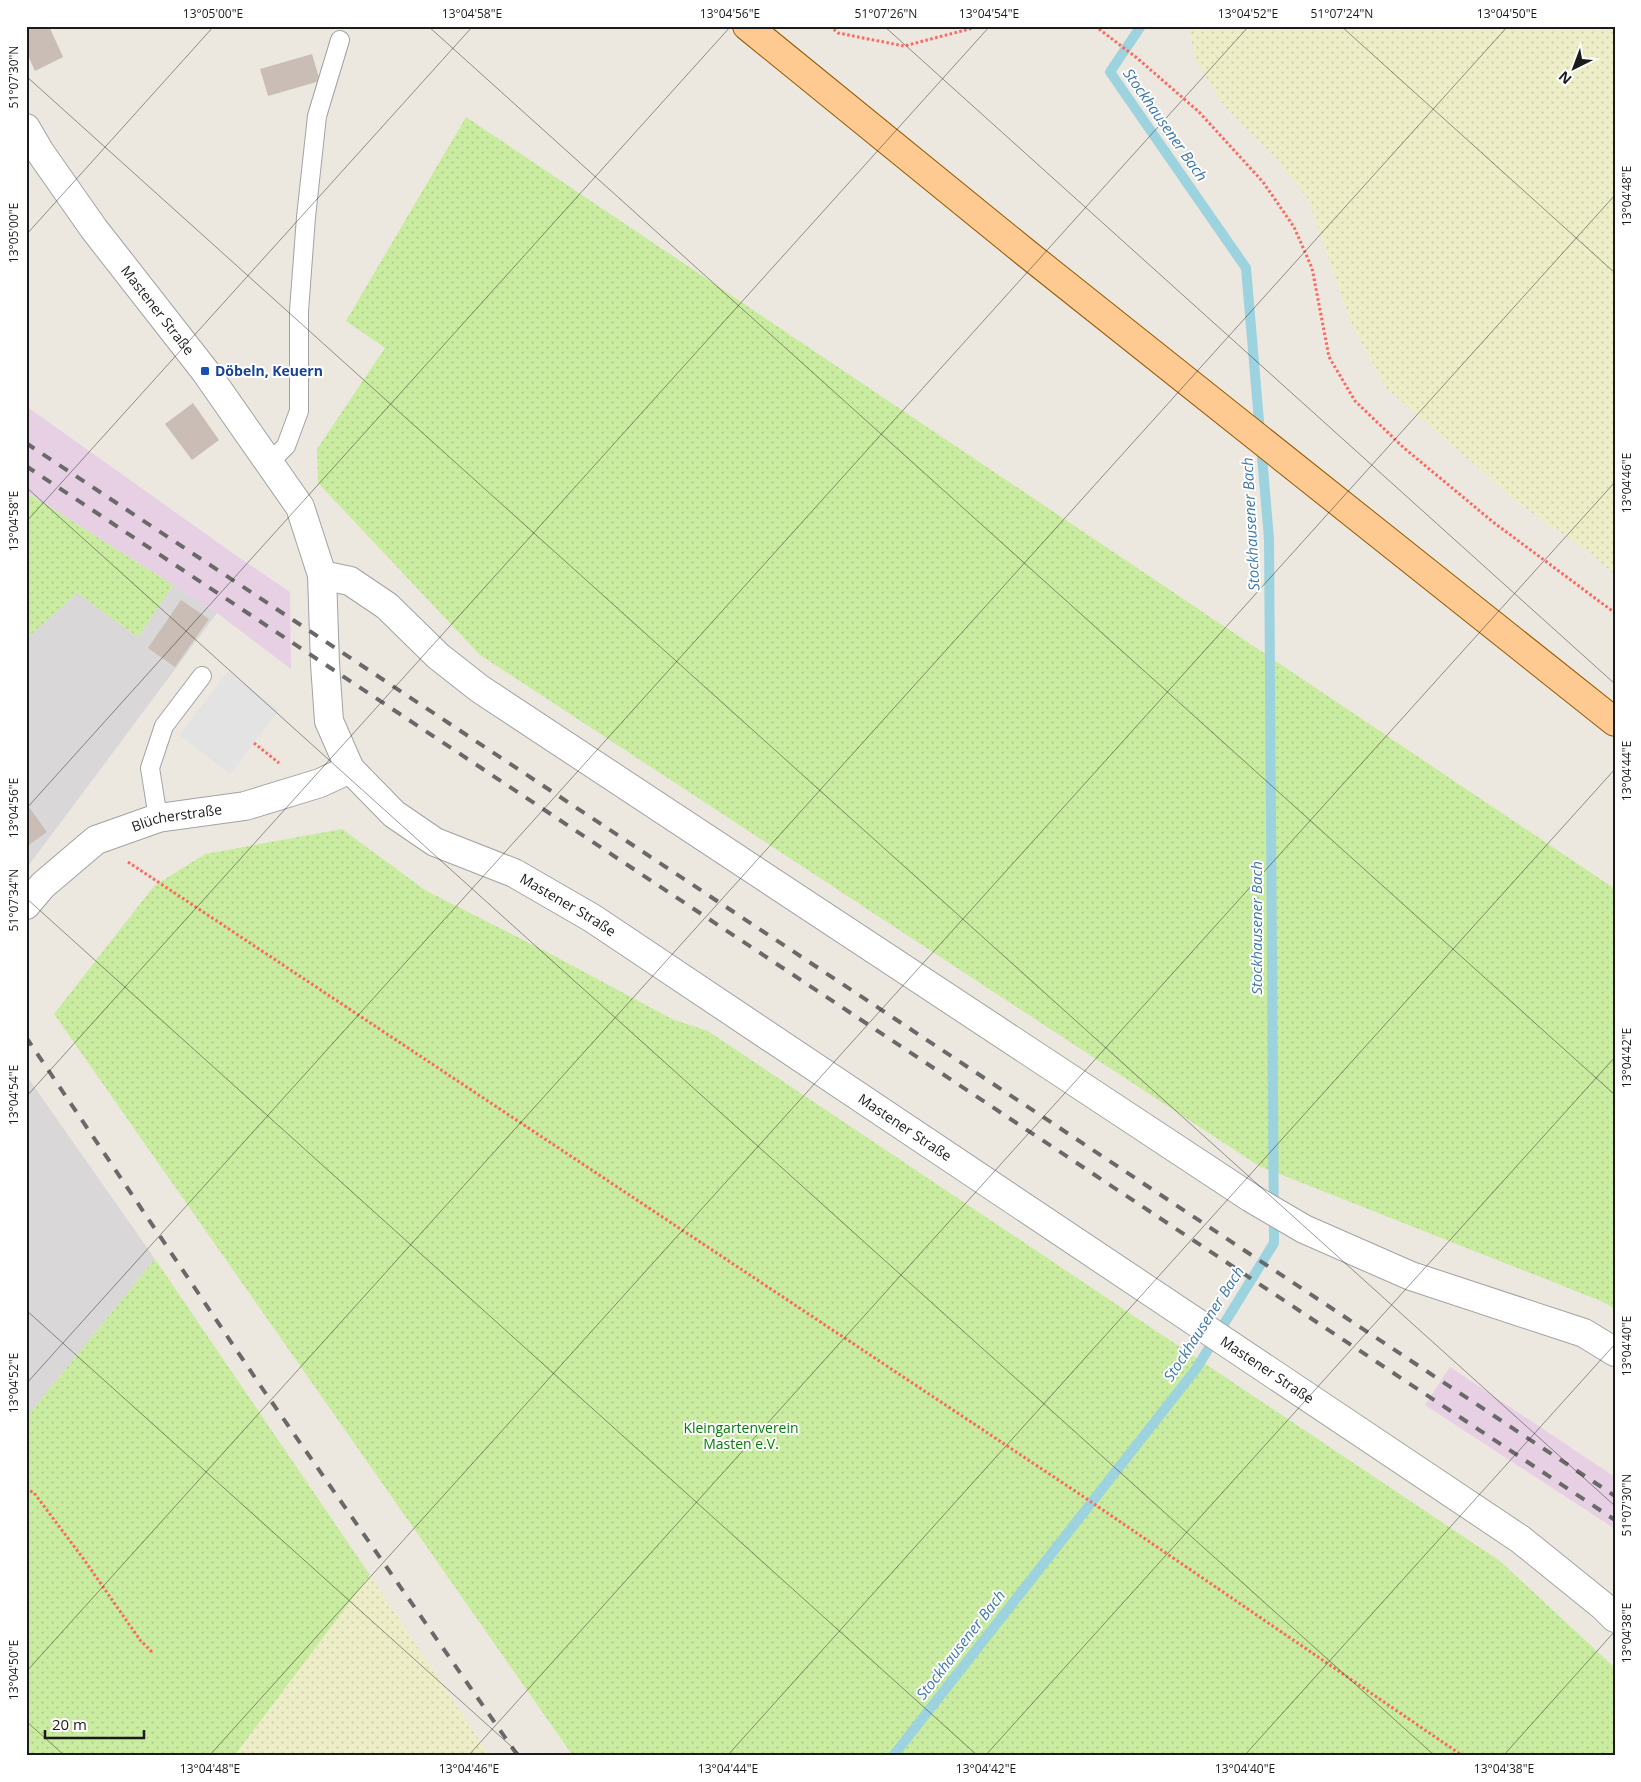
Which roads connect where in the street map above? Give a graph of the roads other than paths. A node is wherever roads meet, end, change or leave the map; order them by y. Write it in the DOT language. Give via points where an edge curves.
graph roads {
  1 [pos="747,26"];
  2 [pos="340,40"];
  3 [pos="26,128"];
  4 [pos="270,462"];
  5 [pos="322,575"];
  6 [pos="202,676"];
  7 [pos="1615,722"];
  8 [pos="350,769"];
  9 [pos="158,818"];
  10 [pos="26,905"];
  11 [pos="1615,1352"];
  12 [pos="1615,1618"];
  1 -- 7 [label="main road"];
  2 -- 4 [label="lane" via="317,116 299,312 299,411 286,446"];
  3 -- 4 [label="street, Mastener Straße" via="94,229 205,371"];
  4 -- 5 [label="street, Mastener Straße" via="300,507"];
  5 -- 8 [label="street, Mastener Straße" via="329,721"];
  5 -- 11 [label="street" via="350,581 387,606 438,656 480,689 1251,1198 1304,1229 1412,1276 1584,1333"];
  6 -- 9 [label="lane" via="164,726 150,768"];
  8 -- 9 [label="street, Blücherstraße" via="320,783 244,806"];
  8 -- 12 [label="street, Mastener Straße" via="394,814 435,842 514,873 592,918 1520,1538"];
  9 -- 10 [label="street, Blücherstraße" via="96,840 43,885"];
}
